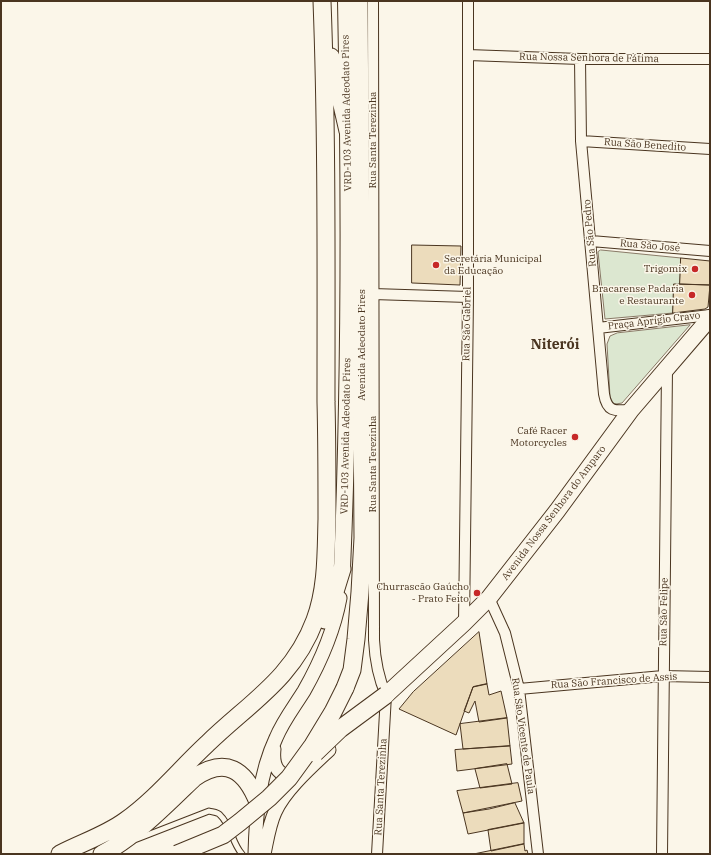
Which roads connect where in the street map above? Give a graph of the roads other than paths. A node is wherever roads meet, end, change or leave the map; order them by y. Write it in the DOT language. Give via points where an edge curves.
graph roads {
  1 [pos="322,1"];
  2 [pos="346,1"];
  3 [pos="359,1"];
  4 [pos="373,1"];
  5 [pos="468,1"];
  6 [pos="323,26"];
  7 [pos="468,55"];
  8 [pos="580,59"];
  9 [pos="710,59"];
  10 [pos="348,131"];
  11 [pos="581,141"];
  12 [pos="710,149"];
  13 [pos="591,241"];
  14 [pos="710,251"];
  15 [pos="373,294"];
  16 [pos="468,297"];
  17 [pos="710,317"];
  18 [pos="598,328"];
  19 [pos="667,369"];
  20 [pos="631,410"];
  21 [pos="342,569"];
  22 [pos="489,598"];
  23 [pos="464,623"];
  24 [pos="288,668"];
  25 [pos="664,676"];
  26 [pos="710,677"];
  27 [pos="518,689"];
  28 [pos="386,695"];
  29 [pos="276,738"];
  30 [pos="297,776"];
  31 [pos="258,802"];
  32 [pos="106,852"];
  33 [pos="60,854"];
  34 [pos="177,854"];
  35 [pos="242,854"];
  36 [pos="255,854"];
  37 [pos="264,854"];
  38 [pos="377,854"];
  39 [pos="538,854"];
  40 [pos="662,854"];
  1 -- 6 [label="highway"];
  2 -- 10 [label="main road, VRD-103 Avenida Adeodato Pires"];
  3 -- 30 [label="highway, Avenida Adeodato Pires, bridge" via="362,545 356,639 352,670 345,688"];
  4 -- 15 [label="street, Rua Santa Terezinha"];
  5 -- 7 [label="street, Rua São Gabriel"];
  6 -- 10 [label="highway"];
  6 -- 24 [label="highway" via="326,550 323,588 314,621"];
  7 -- 8 [label="street, Rua Nossa Senhora de Fátima"];
  7 -- 16 [label="street, Rua São Gabriel"];
  8 -- 9 [label="street, Rua Nossa Senhora de Fátima"];
  8 -- 11 [label="street, Rua São Pedro"];
  10 -- 21 [label="main road, VRD-103 Avenida Adeodato Pires" via="347,426"];
  11 -- 12 [label="street, Rua São Benedito"];
  11 -- 13 [label="street, Rua São Pedro"];
  13 -- 14 [label="street, Rua São José"];
  13 -- 18 [label="street, Rua São Pedro"];
  15 -- 16 [label="street"];
  15 -- 28 [label="street, Rua Santa Terezinha" via="374,640 379,679"];
  16 -- 23 [label="street, Rua São Gabriel"];
  17 -- 18 [label="street, Praça Aprígio Cravo"];
  17 -- 19 [label="main road, Avenida Nossa Senhora do Amparo"];
  18 -- 20 [label="street, Rua São Pedro" via="606,404 615,411"];
  19 -- 20 [label="main road, Avenida Nossa Senhora do Amparo"];
  19 -- 25 [label="street, Rua São Felipe"];
  20 -- 22 [label="main road, Avenida Nossa Senhora do Amparo"];
  21 -- 24 [label="highway" via="320,633"];
  21 -- 29 [label="street, VRD-103 Avenida Adeodato Pires" via="339,604 329,639"];
  22 -- 23 [label="main road, Avenida Nossa Senhora do Amparo"];
  22 -- 27 [label="street, Rua São Vicente de Paula" via="505,633"];
  23 -- 28 [label="main road, Avenida Nossa Senhora do Amparo"];
  24 -- 33 [label="highway" via="274,685 125,821"];
  25 -- 26 [label="street, Rua São Francisco de Assis"];
  25 -- 27 [label="street, Rua São Francisco de Assis"];
  25 -- 40 [label="street, Rua São Felipe"];
  27 -- 39 [label="street, Rua São Vicente de Paula"];
  28 -- 30 [label="highway, bridge" via="340,729"];
  28 -- 38 [label="street, Rua Santa Terezinha"];
  29 -- 30 [label="street" via="274,752 278,771 283,775"];
  29 -- 31 [label="street, VRD-103 Avenida Adeodato Pires" via="262,778"];
  30 -- 34 [label="highway, bridge" via="223,835"];
  30 -- 37 [label="street" via="275,812"];
  31 -- 32 [label="highway" via="247,780 238,772 228,768 205,771 128,837"];
  31 -- 36 [label="street, VRD-103 Avenida Adeodato Pires"];
  32 -- 35 [label="lane" via="209,811 220,814"];
}
